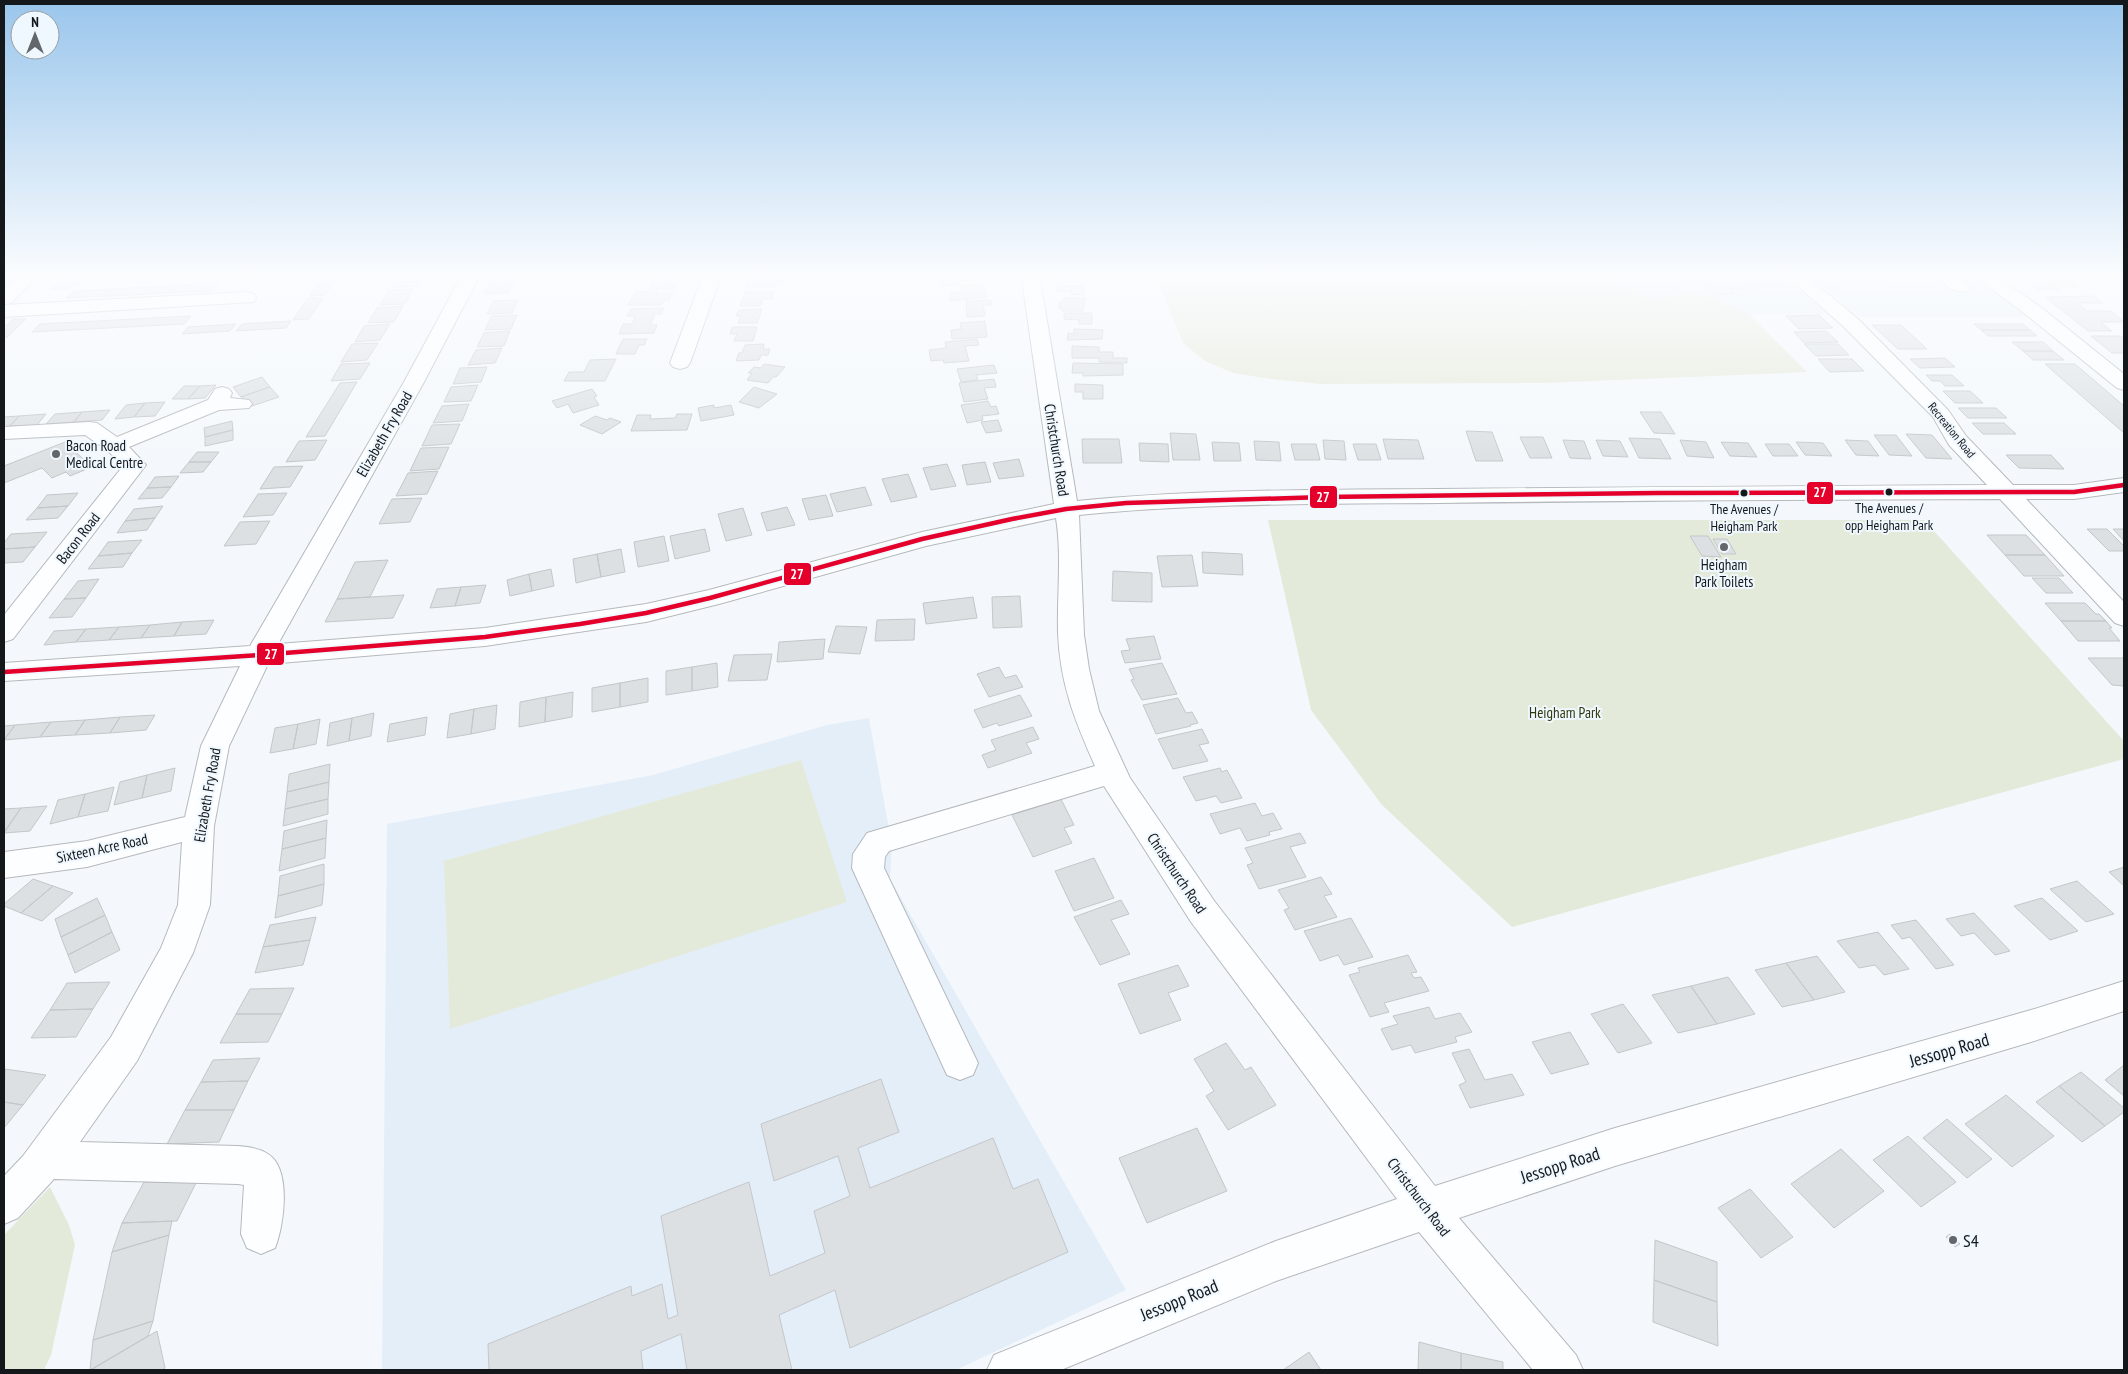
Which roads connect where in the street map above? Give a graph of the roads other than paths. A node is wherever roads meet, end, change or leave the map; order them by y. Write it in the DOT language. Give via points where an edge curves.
graph roads {
  1 [pos="438,337"];
  2 [pos="690,337"];
  3 [pos="1040,337"];
  4 [pos="1865,337"];
  5 [pos="2066,337"];
  6 [pos="680,362"];
  7 [pos="2124,384"];
  8 [pos="242,404"];
  9 [pos="4,433"];
  10 [pos="115,445"];
  11 [pos="2124,485"];
  12 [pos="2074,492"];
  13 [pos="2007,493"];
  14 [pos="2124,502"];
  15 [pos="1066,509"];
  16 [pos="2124,617"];
  17 [pos="4,633"];
  18 [pos="260,655"];
  19 [pos="4,672"];
  20 [pos="1112,772"];
  21 [pos="199,826"];
  22 [pos="4,865"];
  23 [pos="2124,996"];
  24 [pos="960,1064"];
  25 [pos="44,1160"];
  26 [pos="4,1204"];
  27 [pos="1427,1209"];
  28 [pos="262,1234"];
  29 [pos="1009,1370"];
  30 [pos="1561,1370"];
  1 -- 18 [label="main road, Elizabeth Fry Road"];
  2 -- 6 [label="main road"];
  3 -- 15 [label="main road, Christchurch Road"];
  4 -- 13 [label="main road, Recreation Road" via="1941,414 1958,440"];
  5 -- 7 [label="main road"];
  8 -- 10 [label="main road" via="219,398"];
  9 -- 10 [label="main road, Bacon Road" via="89,428"];
  10 -- 17 [label="main road, Bacon Road" via="135,465"];
  11 -- 12 [label="main road"];
  12 -- 13 [label="main road"];
  12 -- 14 [label="main road"];
  13 -- 15 [label="main road" via="1324,497 1126,503"];
  13 -- 16 [label="main road, Recreation Road"];
  15 -- 18 [label="main road" via="922,539 646,613 485,637"];
  15 -- 20 [label="main road, Christchurch Road" via="1075,669 1085,711"];
  18 -- 19 [label="main road"];
  18 -- 21 [label="main road, Elizabeth Fry Road" via="215,746"];
  20 -- 24 [label="main road" via="878,842 869,854 868,868"];
  20 -- 27 [label="main road, Christchurch Road" via="1203,912"];
  21 -- 22 [label="main road, Sixteen Acre Road" via="87,854"];
  21 -- 25 [label="main road, Elizabeth Fry Road" via="194,905 176,953 124,1049"];
  23 -- 27 [label="main road, Jessopp Road" via="1615,1147"];
  25 -- 26 [label="main road, Elizabeth Fry Road"];
  25 -- 28 [label="main road" via="254,1168 264,1179"];
  27 -- 29 [label="main road, Jessopp Road" via="1276,1261"];
  27 -- 30 [label="main road, Christchurch Road"];
}
